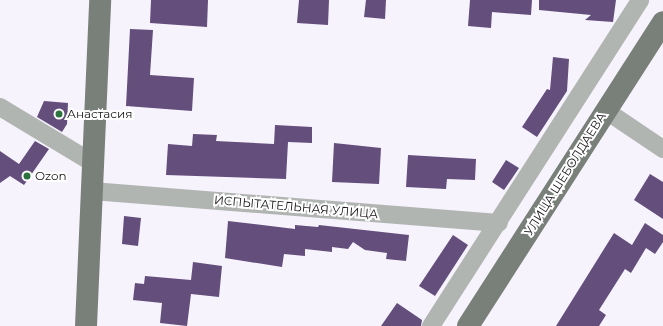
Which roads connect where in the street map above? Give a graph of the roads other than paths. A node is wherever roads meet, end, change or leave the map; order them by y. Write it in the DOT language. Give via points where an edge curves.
graph roads {
  1 [pos="100,0"];
  2 [pos="640,0"];
  3 [pos="663,22"];
  4 [pos="0,107"];
  5 [pos="605,110"];
  6 [pos="663,149"];
  7 [pos="93,162"];
  8 [pos="92,191"];
  9 [pos="499,223"];
  10 [pos="86,326"];
  11 [pos="431,326"];
  12 [pos="468,326"];
  1 -- 7 [label="main road"];
  2 -- 9 [label="street"];
  3 -- 5 [label="main road, УЛИЦА ШЕБОЛДАЕВА"];
  4 -- 7 [label="street"];
  5 -- 6 [label="street"];
  5 -- 12 [label="main road, УЛИЦА ШЕБОЛДАЕВА"];
  7 -- 8 [label="main road"];
  8 -- 9 [label="street, ИСПЫТАТЕЛЬНАЯ УЛИЦА"];
  8 -- 10 [label="main road"];
  9 -- 11 [label="street"];
}
